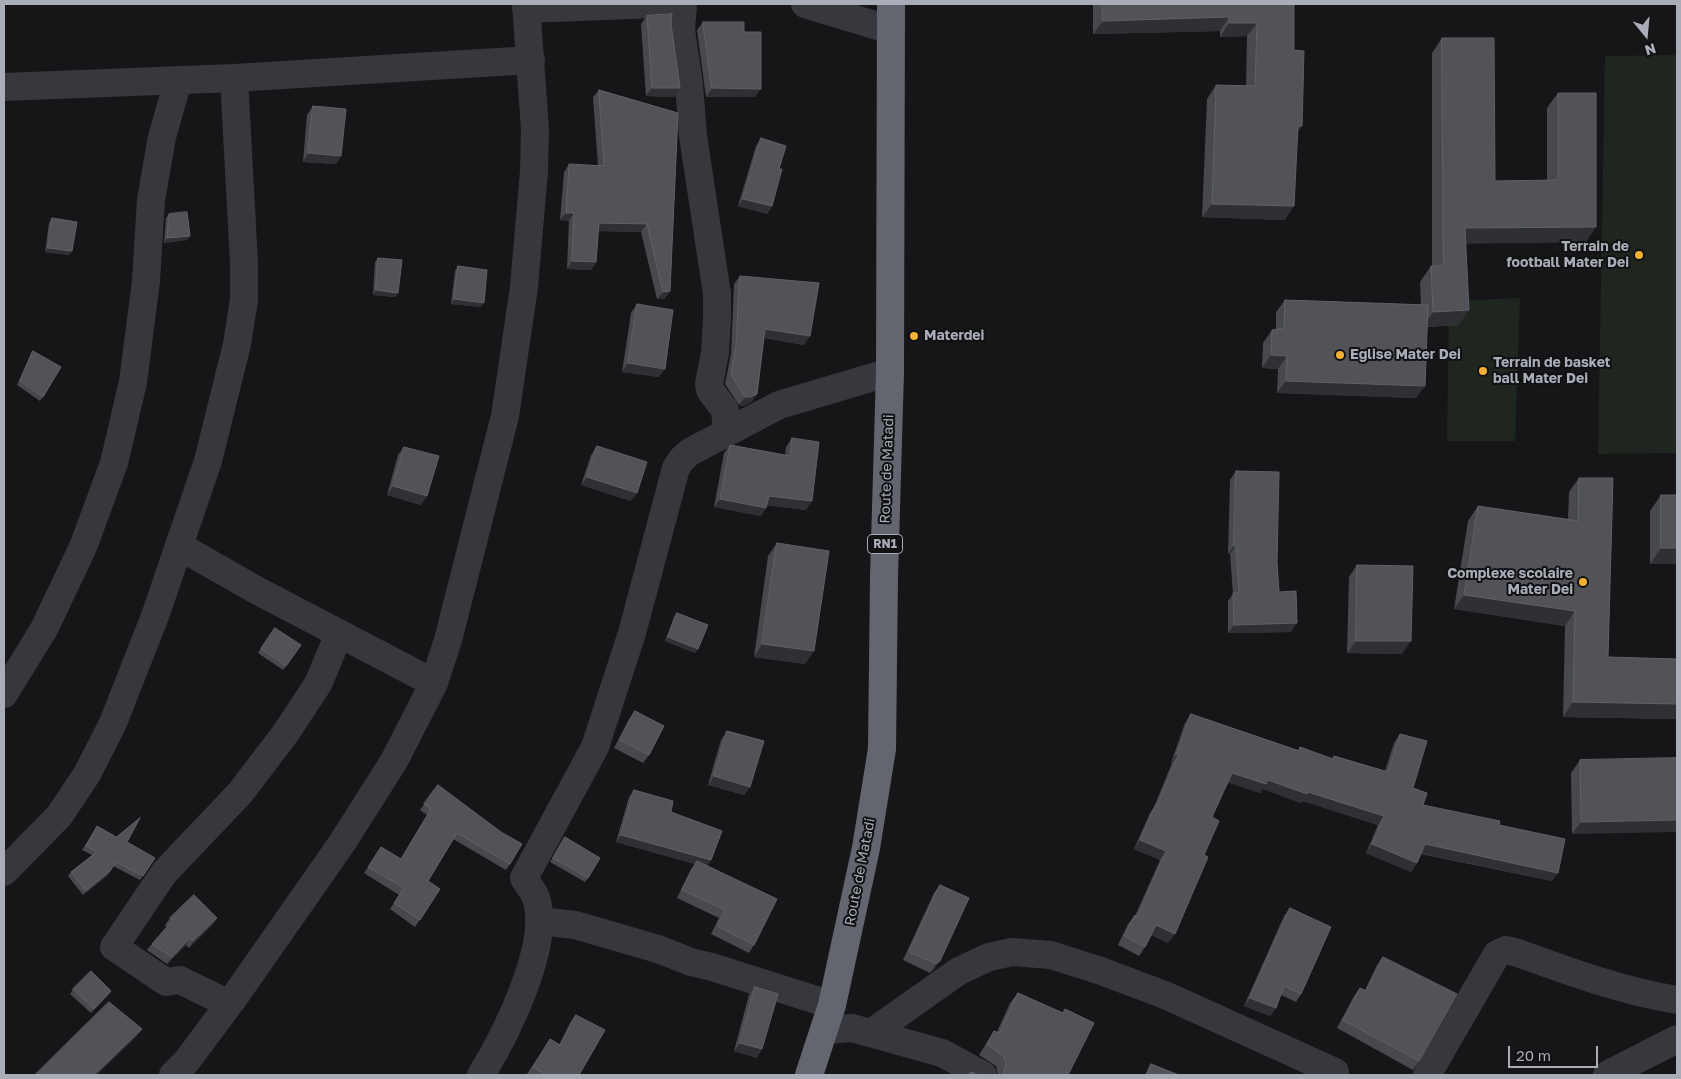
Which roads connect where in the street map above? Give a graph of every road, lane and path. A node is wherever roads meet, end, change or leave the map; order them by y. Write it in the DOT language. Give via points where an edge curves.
graph roads {
  1 [pos="658,4"];
  2 [pos="683,4"];
  3 [pos="805,4"];
  4 [pos="526,7"];
  5 [pos="891,17"];
  6 [pos="531,60"];
  7 [pos="234,78"];
  8 [pos="178,80"];
  9 [pos="4,87"];
  10 [pos="890,372"];
  11 [pos="727,432"];
  12 [pos="179,546"];
  13 [pos="339,634"];
  14 [pos="434,683"];
  15 [pos="4,694"];
  16 [pos="4,872"];
  17 [pos="539,921"];
  18 [pos="1677,1000"];
  19 [pos="229,1004"];
  20 [pos="832,1005"];
  21 [pos="824,1030"];
  22 [pos="871,1033"];
  23 [pos="1677,1039"];
  24 [pos="1335,1072"];
  25 [pos="173,1075"];
  26 [pos="481,1075"];
  27 [pos="809,1075"];
  28 [pos="983,1075"];
  29 [pos="1427,1075"];
  30 [pos="1607,1075"];
  1 -- 4 [label="street"];
  2 -- 11 [label="street" via="681,30 693,136 717,294 715,353 709,384 724,410"];
  3 -- 5 [label="street"];
  4 -- 6 [label="street"];
  5 -- 10 [label="highway, Route de Matadi / RN1"];
  6 -- 7 [label="street"];
  6 -- 14 [label="street" via="534,171 524,286 505,416"];
  7 -- 8 [label="street"];
  7 -- 12 [label="street" via="244,300 237,344 208,460"];
  8 -- 9 [label="street"];
  8 -- 15 [label="street" via="162,137 151,200 146,281 133,382 114,463 83,547 44,629"];
  10 -- 11 [label="street" via="779,404"];
  10 -- 20 [label="highway, Route de Matadi / RN1" via="882,749 866,848"];
  11 -- 17 [label="street" via="690,452 676,468 632,633 596,747 524,878 536,898"];
  12 -- 13 [label="street"];
  12 -- 16 [label="street" via="113,723 88,774 59,816"];
  13 -- 14 [label="street"];
  13 -- 19 [label="street" via="318,684 285,734 240,793 164,873 114,947 166,982 180,980"];
  14 -- 19 [label="street" via="394,761 342,843"];
  17 -- 20 [label="street" via="575,925"];
  17 -- 26 [label="street" via="536,949 516,1010"];
  18 -- 29 [label="street" via="1586,977 1506,950 1497,954"];
  19 -- 25 [label="street"];
  20 -- 21 [label="highway, Route de Matadi / RN1"];
  21 -- 22 [label="street" via="852,1028"];
  21 -- 27 [label="highway, Route de Matadi / RN1"];
  22 -- 24 [label="street" via="959,971 989,957 1012,952 1050,955 1165,995"];
  22 -- 28 [label="street" via="942,1053"];
  23 -- 30 [label="street"];
}
